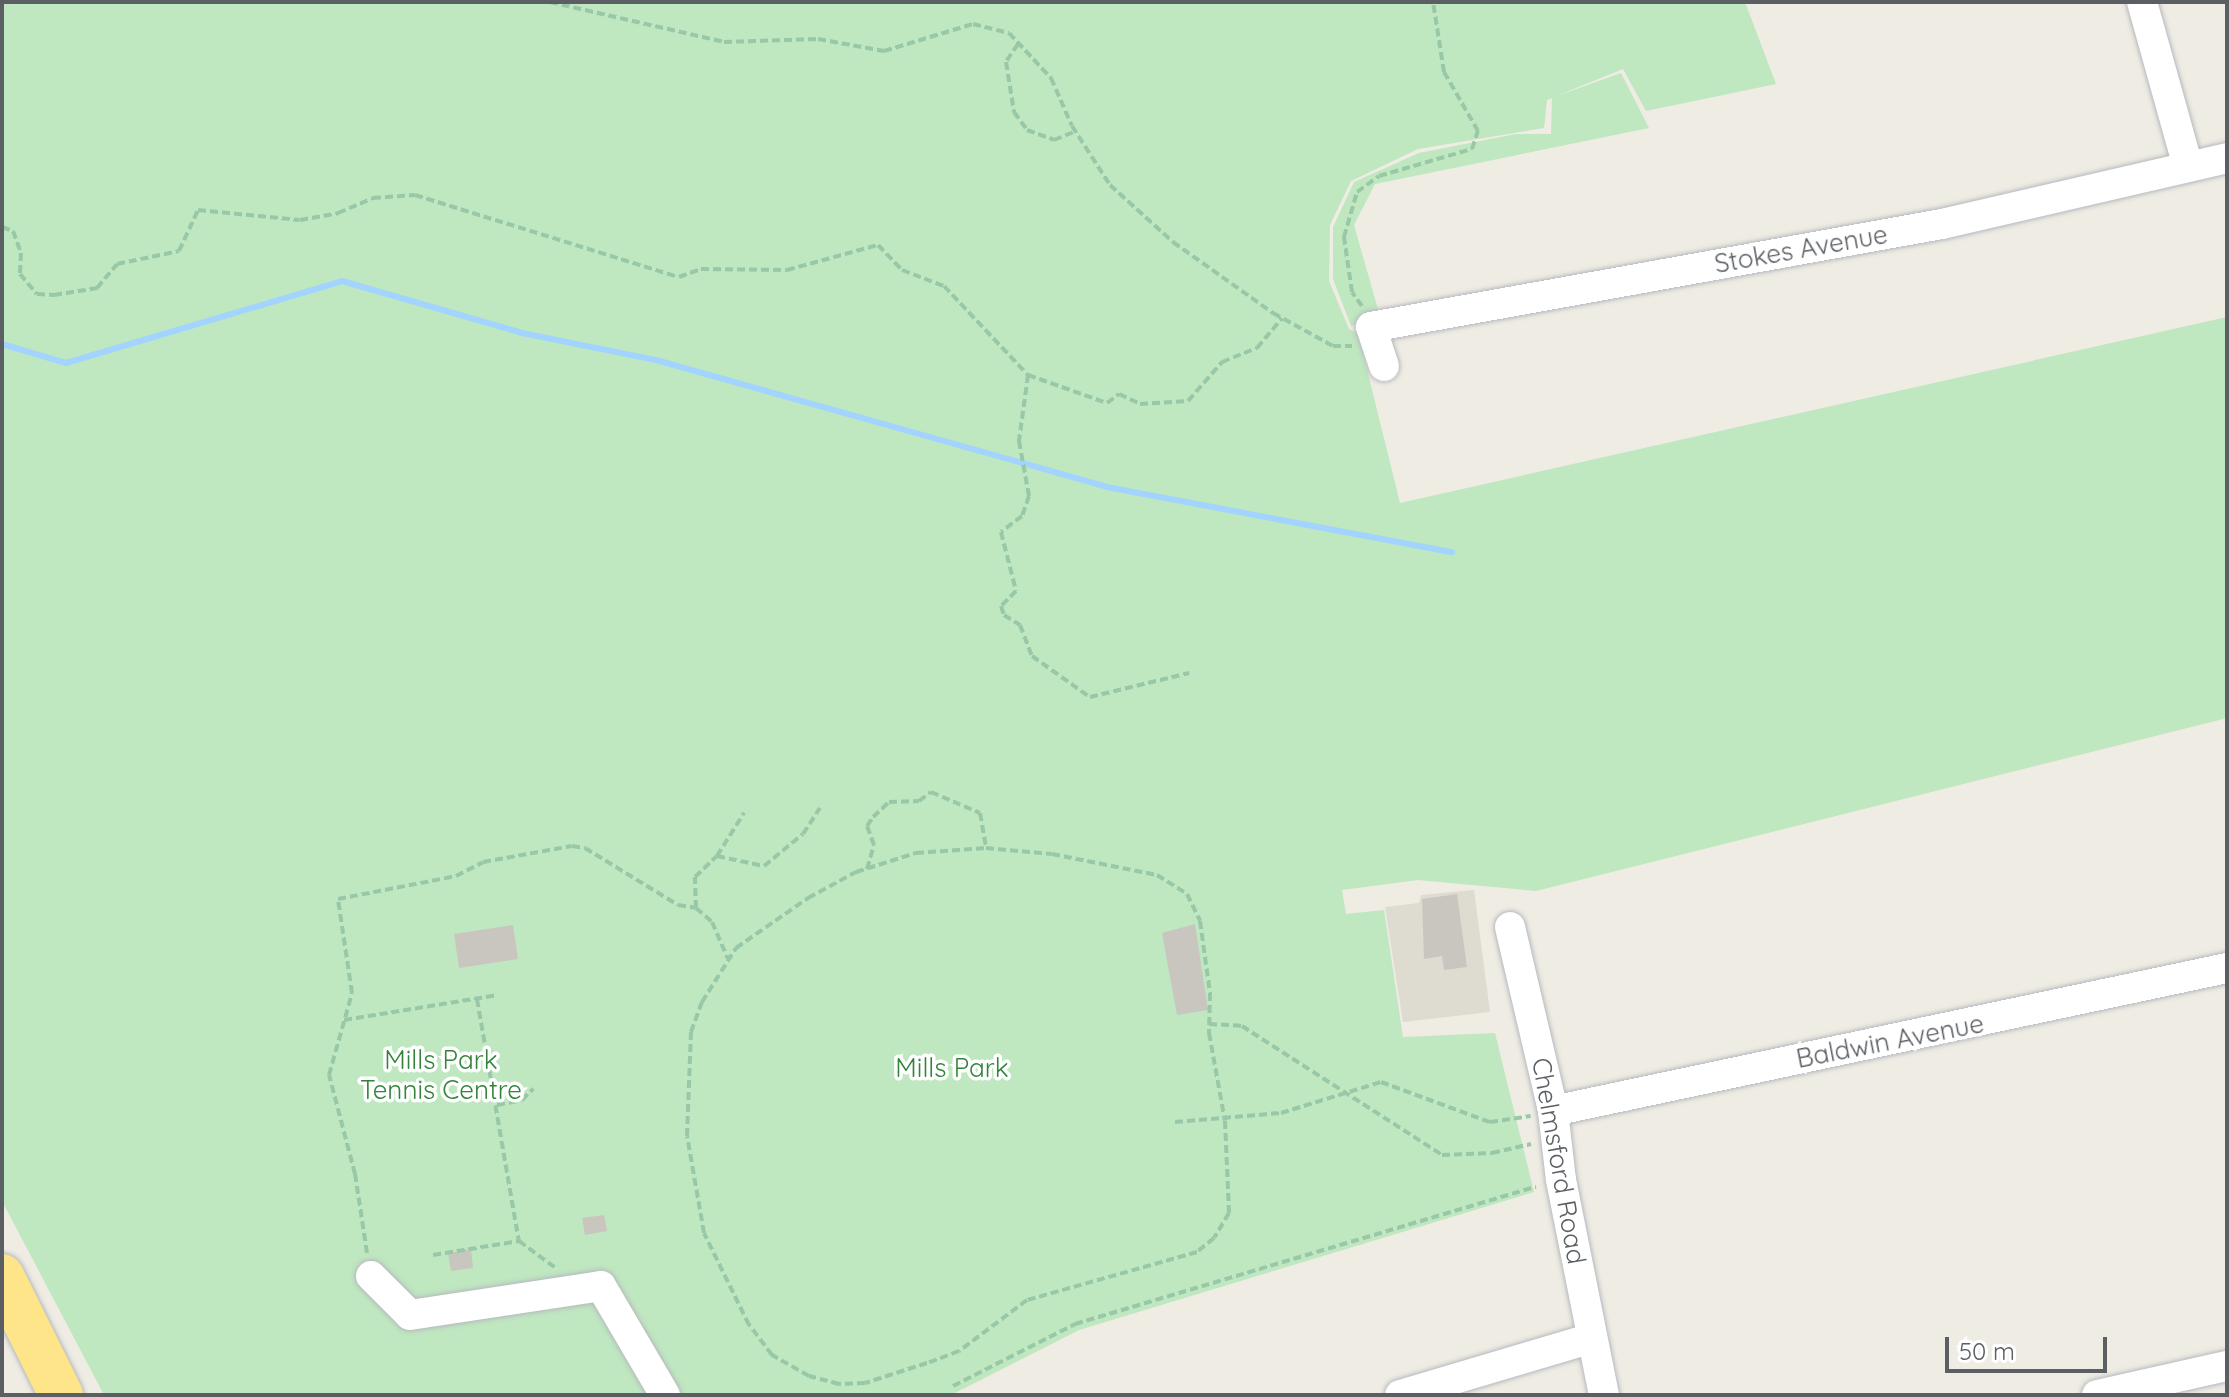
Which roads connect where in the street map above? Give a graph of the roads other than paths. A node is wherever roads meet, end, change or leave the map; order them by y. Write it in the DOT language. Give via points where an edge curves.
graph roads {
  1 [pos="2142,2"];
  2 [pos="2227,158"];
  3 [pos="2188,167"];
  4 [pos="1384,366"];
  5 [pos="1510,927"];
  6 [pos="2227,968"];
  7 [pos="1553,1111"];
  8 [pos="2,1276"];
  9 [pos="371,1276"];
  10 [pos="1592,1338"];
  11 [pos="2227,1366"];
  12 [pos="61,1395"];
  13 [pos="665,1395"];
  14 [pos="1400,1395"];
  15 [pos="1604,1395"];
  16 [pos="2097,1395"];
  1 -- 3 [label="street"];
  2 -- 3 [label="street, Stokes Avenue"];
  3 -- 4 [label="street, Stokes Avenue" via="1942,224 1368,319"];
  5 -- 7 [label="street, Chelmsford Road"];
  6 -- 7 [label="street, Baldwin Avenue"];
  7 -- 10 [label="street, Chelmsford Road"];
  8 -- 12 [label="highway"];
  9 -- 13 [label="street" via="410,1315 601,1286"];
  10 -- 14 [label="street"];
  10 -- 15 [label="street, Chelmsford Road"];
  11 -- 16 [label="street"];
}
